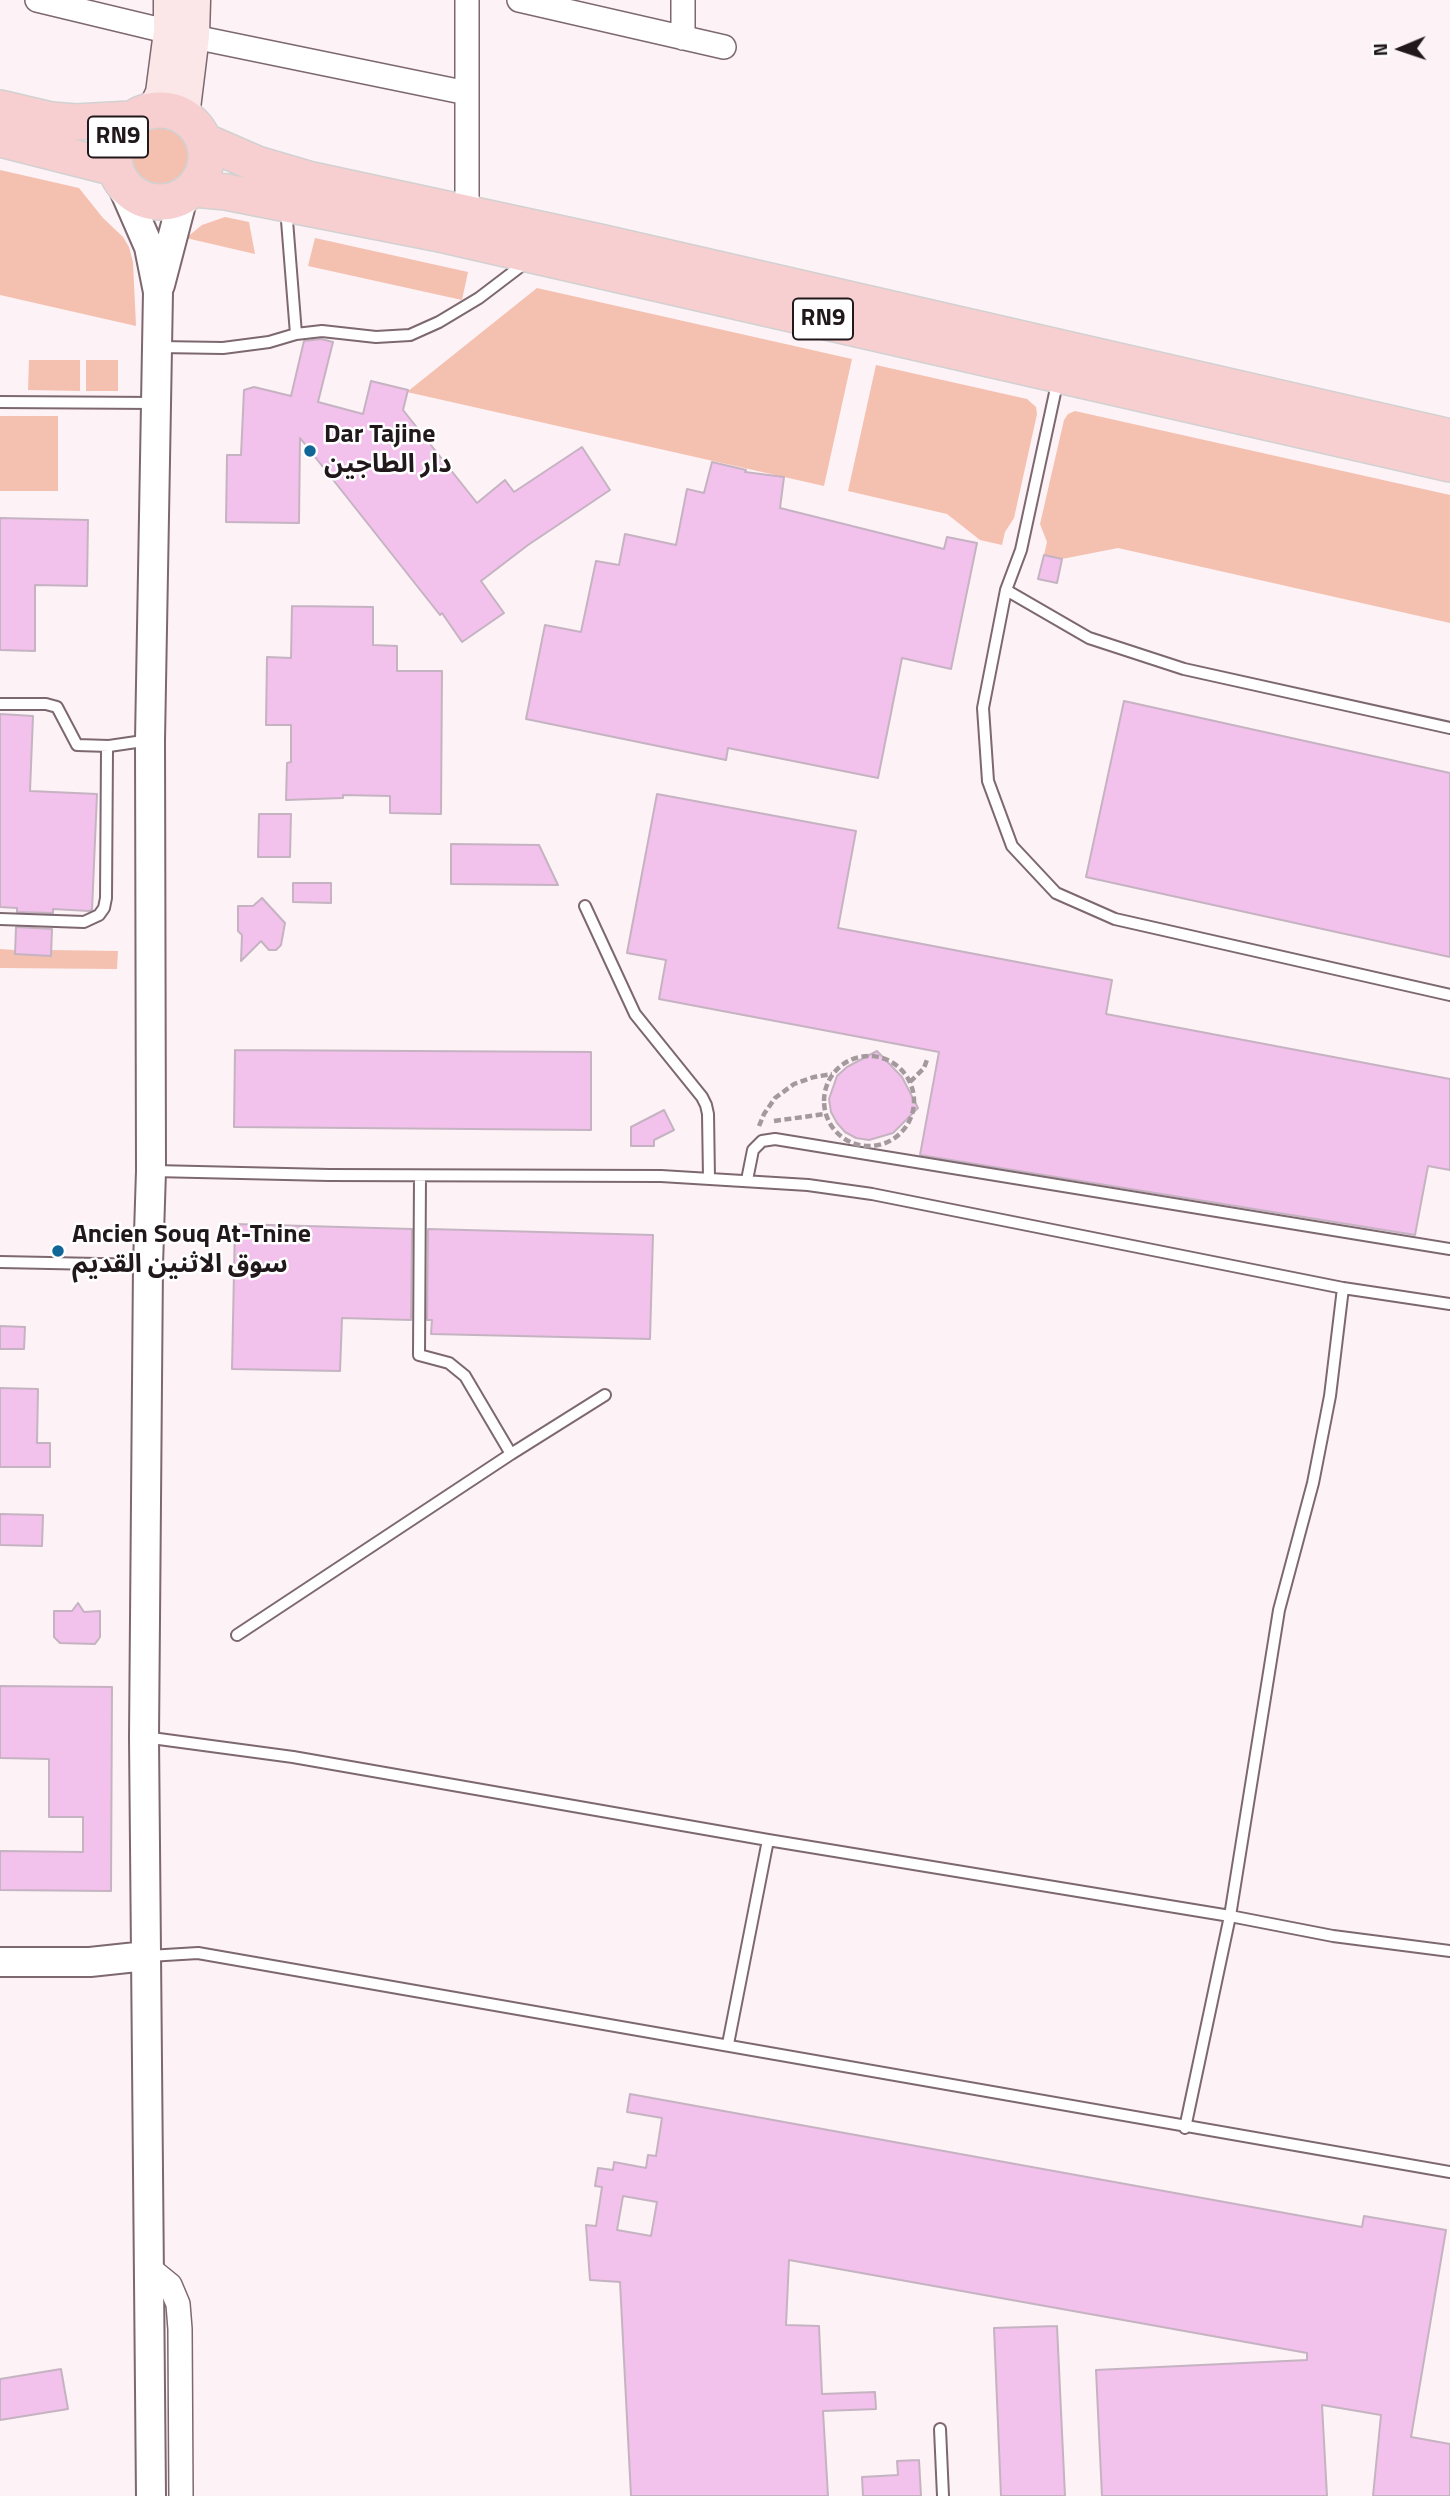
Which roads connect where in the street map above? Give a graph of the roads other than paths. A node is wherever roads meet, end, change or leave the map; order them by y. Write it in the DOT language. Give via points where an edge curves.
graph roads {
  1 [pos="37,0"];
  2 [pos="170,0"];
  3 [pos="194,0"];
  4 [pos="467,0"];
  5 [pos="519,0"];
  6 [pos="683,0"];
  7 [pos="573,6"];
  8 [pos="181,33"];
  9 [pos="683,38"];
  10 [pos="724,47"];
  11 [pos="467,93"];
  12 [pos="0,108"];
  13 [pos="169,122"];
  14 [pos="0,139"];
  15 [pos="116,172"];
  16 [pos="188,193"];
  17 [pos="286,205"];
  18 [pos="467,213"];
  19 [pos="535,255"];
  20 [pos="158,292"];
  21 [pos="296,334"];
  22 [pos="156,347"];
  23 [pos="1060,373"];
  24 [pos="0,402"];
  25 [pos="156,403"];
  26 [pos="1450,437"];
  27 [pos="1450,464"];
  28 [pos="1006,590"];
  29 [pos="0,704"];
  30 [pos="1450,728"];
  31 [pos="150,740"];
  32 [pos="109,746"];
  33 [pos="585,906"];
  34 [pos="0,919"];
  35 [pos="1450,995"];
  36 [pos="151,1171"];
  37 [pos="420,1176"];
  38 [pos="709,1178"];
  39 [pos="747,1180"];
  40 [pos="1450,1249"];
  41 [pos="0,1262"];
  42 [pos="148,1265"];
  43 [pos="1343,1287"];
  44 [pos="1450,1304"];
  45 [pos="605,1395"];
  46 [pos="511,1454"];
  47 [pos="237,1634"];
  48 [pos="144,1737"];
  49 [pos="768,1840"];
  50 [pos="1230,1916"];
  51 [pos="1450,1951"];
  52 [pos="146,1956"];
  53 [pos="0,1962"];
  54 [pos="728,2044"];
  55 [pos="1185,2128"];
  56 [pos="1450,2172"];
  57 [pos="149,2268"];
  58 [pos="940,2429"];
  59 [pos="152,2496"];
  60 [pos="181,2496"];
  61 [pos="943,2496"];
  1 -- 8 [label="street"];
  2 -- 8 [label="main road"];
  3 -- 8 [label="main road"];
  4 -- 11 [label="street"];
  5 -- 7 [label="street"];
  6 -- 9 [label="street"];
  7 -- 9 [label="street"];
  8 -- 11 [label="street"];
  8 -- 13 [label="main road" via="184,108"];
  9 -- 10 [label="street"];
  11 -- 18 [label="street"];
  12 -- 13 [label="main road, RN9" via="51,120"];
  13 -- 15 [label="main road, RN9" via="122,129 116,141"];
  13 -- 16 [label="main road" via="207,158 203,175"];
  13 -- 18 [label="main road, RN9" via="257,164"];
  14 -- 15 [label="main road, RN9"];
  15 -- 16 [label="main road, RN9" via="127,189 146,200 169,202"];
  15 -- 20 [label="street" via="149,247"];
  16 -- 17 [label="main road, RN9" via="226,192"];
  16 -- 20 [label="street"];
  17 -- 19 [label="main road, RN9"];
  17 -- 21 [label="lane"];
  18 -- 26 [label="main road, RN9"];
  19 -- 21 [label="lane" via="479,298 410,335"];
  19 -- 23 [label="main road, RN9"];
  20 -- 22 [label="street"];
  21 -- 22 [label="lane" via="223,348"];
  22 -- 25 [label="street"];
  23 -- 27 [label="main road, RN9"];
  23 -- 28 [label="lane" via="1021,550"];
  24 -- 25 [label="lane"];
  25 -- 31 [label="street"];
  28 -- 30 [label="lane" via="1089,638 1184,669"];
  28 -- 35 [label="lane" via="983,708 988,781 1012,846 1056,893 1115,919"];
  29 -- 32 [label="lane" via="57,708 77,745"];
  31 -- 32 [label="lane"];
  31 -- 36 [label="street"];
  32 -- 34 [label="lane" via="104,908 84,922"];
  33 -- 38 [label="lane" via="635,1014 706,1105"];
  36 -- 37 [label="lane"];
  36 -- 42 [label="street"];
  37 -- 38 [label="lane"];
  37 -- 46 [label="lane" via="419,1355 449,1363 465,1376"];
  38 -- 39 [label="lane"];
  39 -- 40 [label="lane" via="757,1144 775,1139"];
  39 -- 43 [label="lane" via="872,1194"];
  41 -- 42 [label="lane"];
  42 -- 48 [label="street"];
  43 -- 44 [label="lane"];
  43 -- 50 [label="lane" via="1330,1396 1313,1483 1279,1610"];
  45 -- 46 [label="lane"];
  46 -- 47 [label="lane"];
  48 -- 49 [label="lane" via="293,1757"];
  48 -- 52 [label="street"];
  49 -- 50 [label="lane"];
  49 -- 54 [label="lane"];
  50 -- 51 [label="lane" via="1333,1936"];
  50 -- 55 [label="lane"];
  52 -- 53 [label="street" via="90,1962"];
  52 -- 54 [label="lane" via="198,1953"];
  52 -- 57 [label="street"];
  54 -- 55 [label="lane"];
  55 -- 56 [label="lane"];
  57 -- 59 [label="street"];
  57 -- 60 [label="street" via="170,2285 178,2304"];
  58 -- 61 [label="lane"];
}
